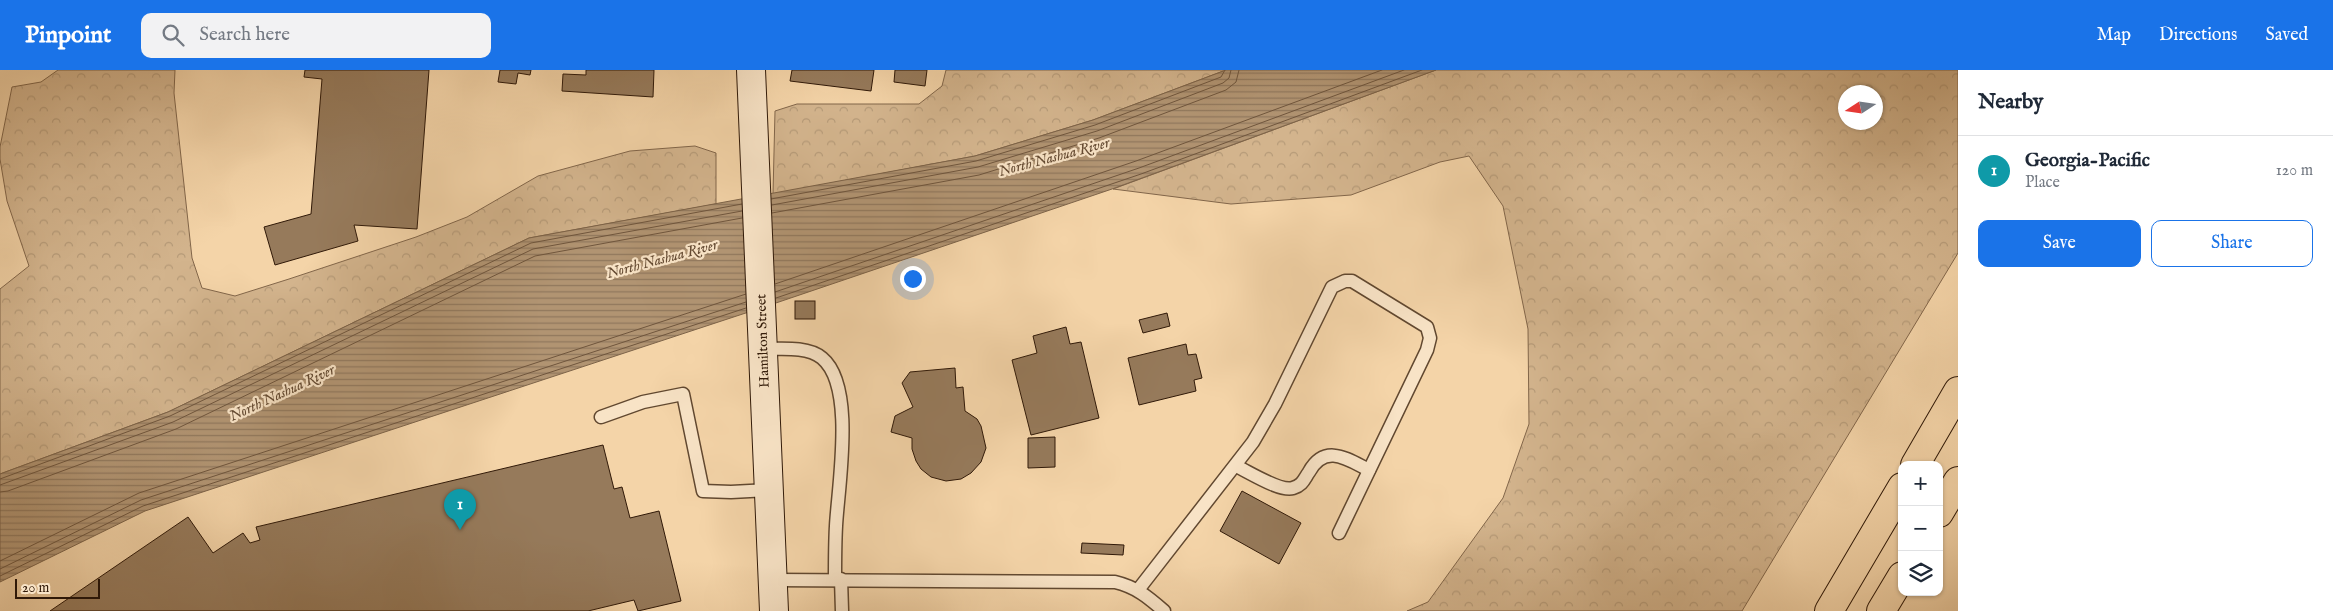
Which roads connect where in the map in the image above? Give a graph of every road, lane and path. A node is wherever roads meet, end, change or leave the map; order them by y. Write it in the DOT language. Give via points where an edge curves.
graph roads {
  1 [pos="751,70"];
  2 [pos="763,349"];
  3 [pos="1958,392"];
  4 [pos="601,417"];
  5 [pos="1917,461"];
  6 [pos="1236,466"];
  7 [pos="1369,470"];
  8 [pos="1958,481"];
  9 [pos="769,490"];
  10 [pos="1898,494"];
  11 [pos="1943,506"];
  12 [pos="1339,533"];
  13 [pos="773,580"];
  14 [pos="838,580"];
  15 [pos="1898,583"];
  16 [pos="1138,590"];
  17 [pos="774,611"];
  18 [pos="842,611"];
  19 [pos="1164,611"];
  20 [pos="1829,611"];
  21 [pos="1881,611"];
  1 -- 2 [label="main road, Hamilton Street"];
  2 -- 9 [label="main road, Hamilton Street"];
  2 -- 14 [label="lane" via="810,351 828,363 836,384 843,428 836,526"];
  3 -- 5 [label="highway"];
  4 -- 9 [label="lane" via="643,402 683,394 703,490"];
  6 -- 7 [label="lane" via="1283,488 1303,483 1318,459 1337,454"];
  6 -- 7 [label="lane" via="1275,404 1332,287 1352,281 1427,328 1430,338"];
  6 -- 16 [label="lane"];
  7 -- 12 [label="lane"];
  8 -- 11 [label="highway"];
  9 -- 13 [label="main road, Hamilton Street"];
  10 -- 20 [label="highway"];
  13 -- 14 [label="lane"];
  13 -- 17 [label="main road, Hamilton Street"];
  14 -- 16 [label="lane" via="1115,582"];
  14 -- 18 [label="lane"];
  15 -- 21 [label="highway"];
  16 -- 19 [label="lane"];
}
